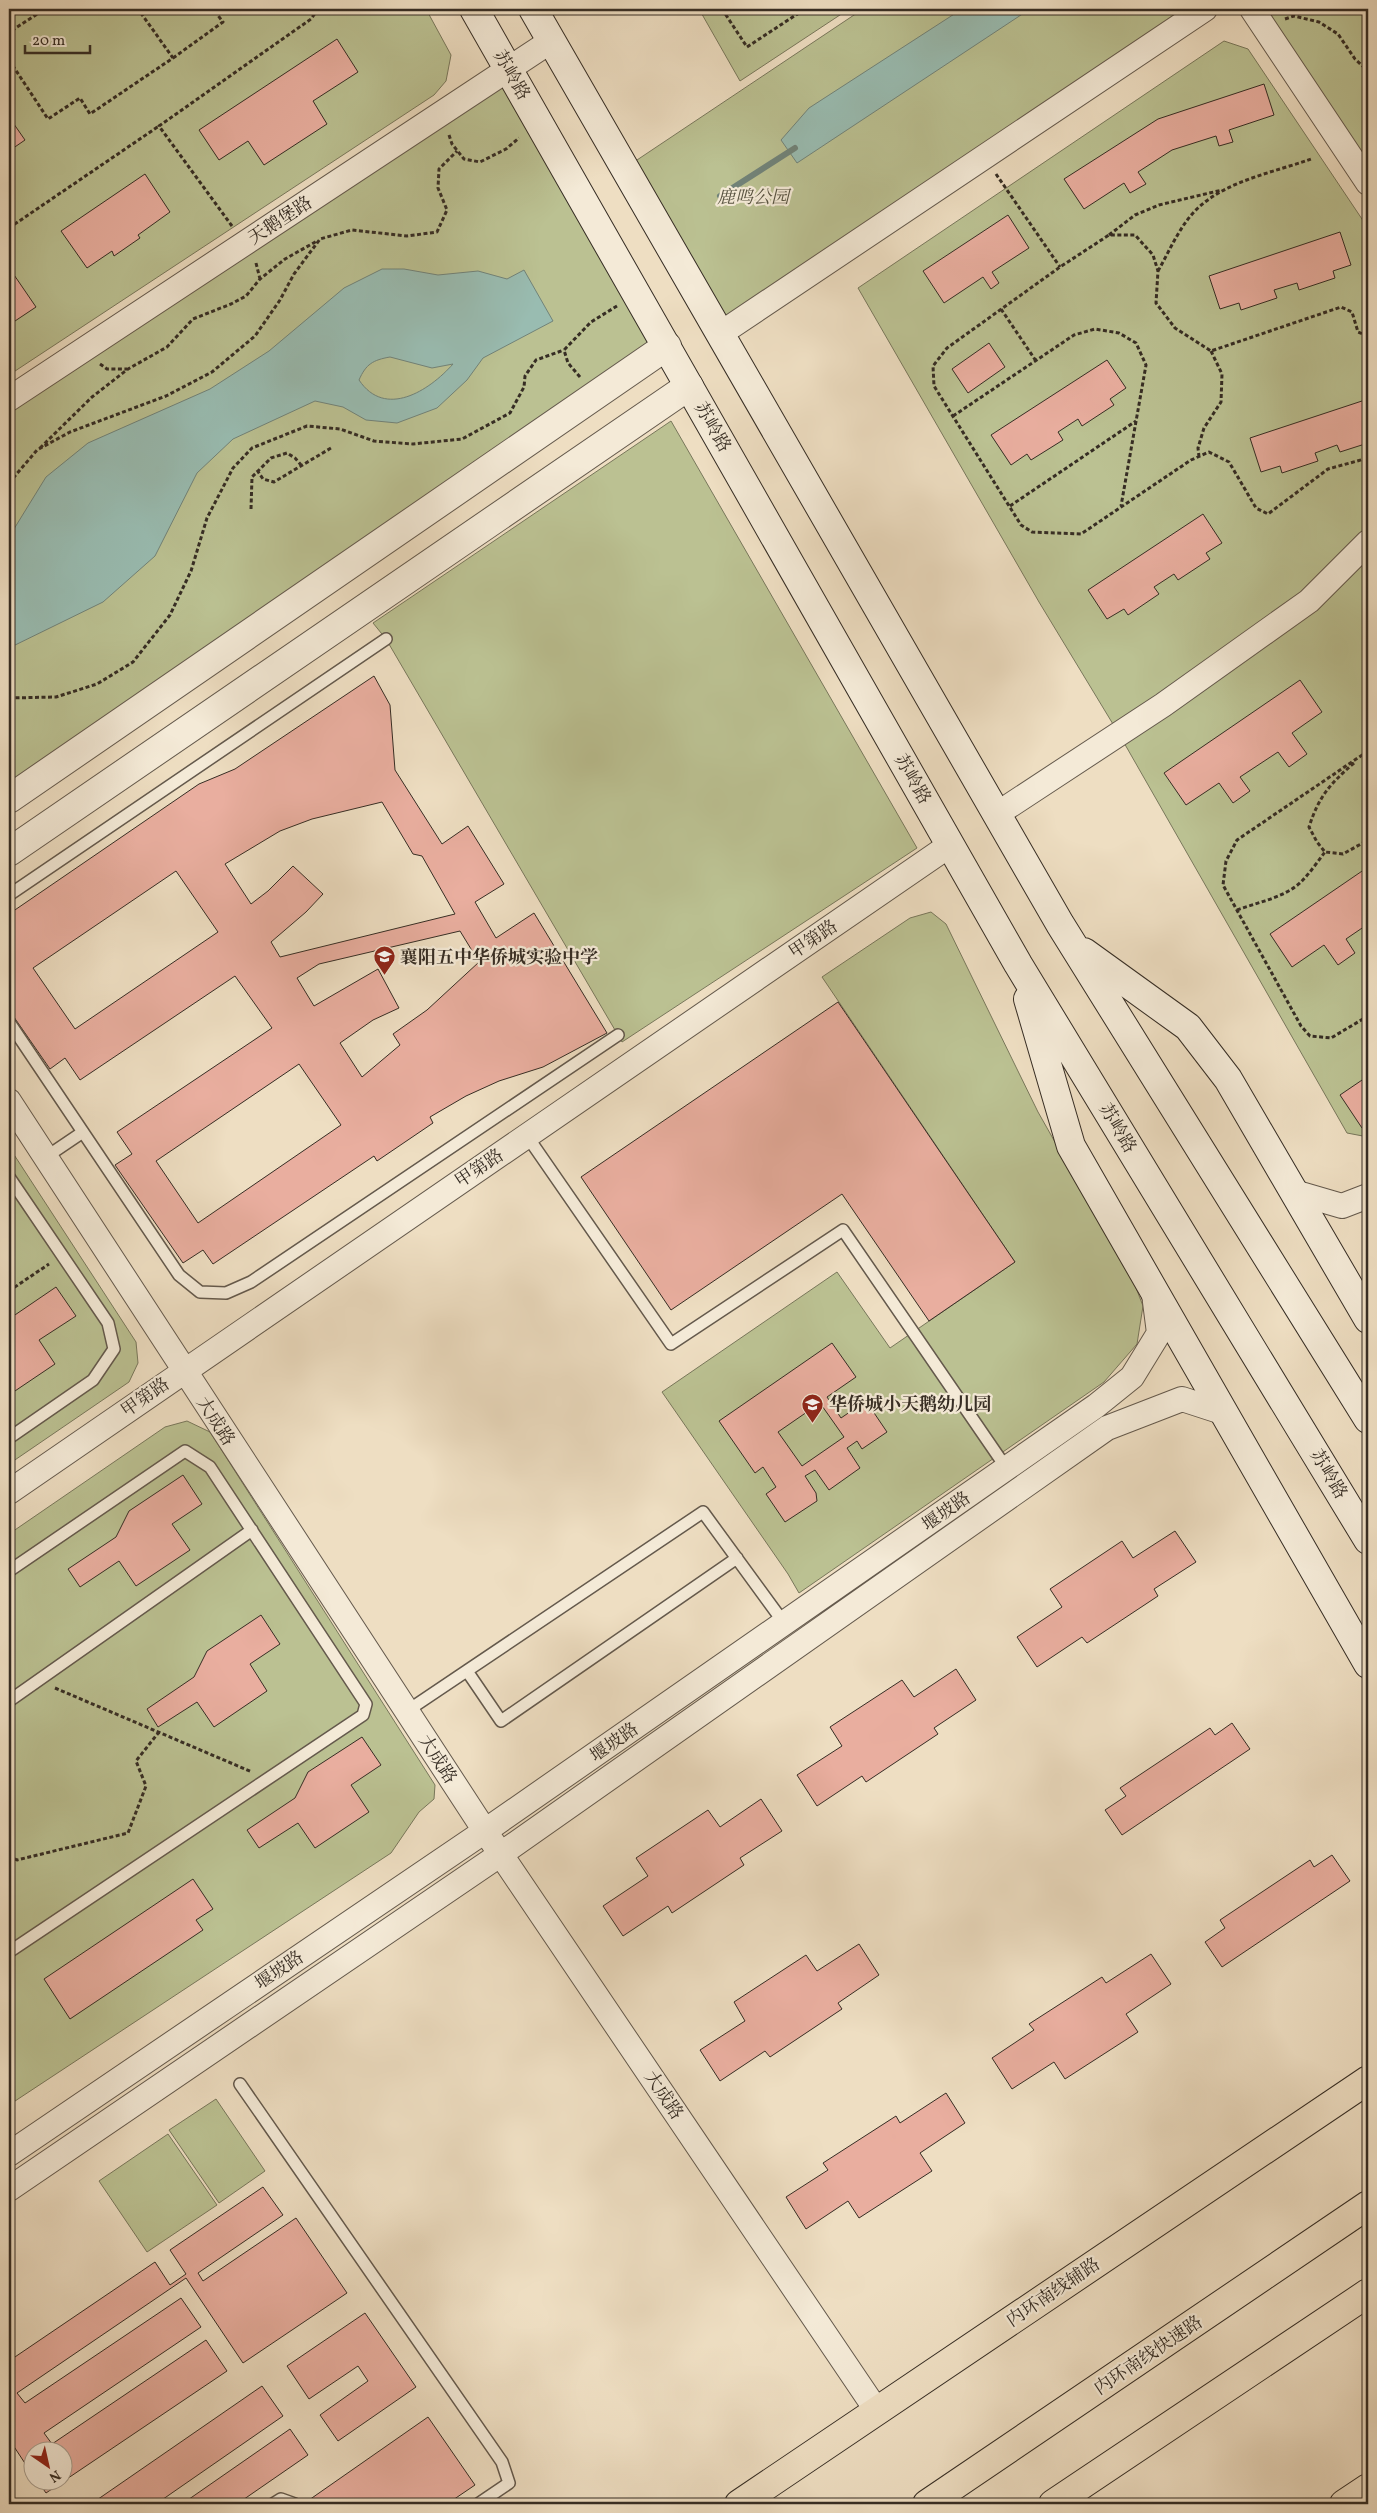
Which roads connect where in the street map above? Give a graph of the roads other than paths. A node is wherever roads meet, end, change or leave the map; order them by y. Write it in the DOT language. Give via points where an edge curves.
graph roads {
  1 [pos="474,9"];
  2 [pos="533,9"];
  3 [pos="1205,9"];
  4 [pos="1258,18"];
  5 [pos="551,40"];
  6 [pos="508,68"];
  7 [pos="1368,183"];
  8 [pos="720,334"];
  9 [pos="667,346"];
  10 [pos="690,386"];
  11 [pos="9,399"];
  12 [pos="1368,542"];
  13 [pos="386,639"];
  14 [pos="9,800"];
  15 [pos="997,814"];
  16 [pos="950,845"];
  17 [pos="9,852"];
  18 [pos="9,894"];
  19 [pos="1060,924"];
  20 [pos="1018,964"];
  21 [pos="9,1022"];
  22 [pos="618,1035"];
  23 [pos="9,1101"];
  24 [pos="83,1132"];
  25 [pos="527,1136"];
  26 [pos="46,1157"];
  27 [pos="9,1178"];
  28 [pos="1294,1192"];
  29 [pos="1368,1196"];
  30 [pos="1153,1287"];
  31 [pos="1368,1319"];
  32 [pos="183,1371"];
  33 [pos="1222,1412"];
  34 [pos="1368,1419"];
  35 [pos="9,1438"];
  36 [pos="1007,1469"];
  37 [pos="9,1492"];
  38 [pos="252,1530"];
  39 [pos="1368,1540"];
  40 [pos="737,1558"];
  41 [pos="9,1571"];
  42 [pos="784,1623"];
  43 [pos="1368,1664"];
  44 [pos="467,1671"];
  45 [pos="9,1701"];
  46 [pos="407,1711"];
  47 [pos="485,1831"];
  48 [pos="501,1854"];
  49 [pos="9,1952"];
  50 [pos="1368,2070"];
  51 [pos="1368,2080"];
  52 [pos="240,2084"];
  53 [pos="1341,2098"];
  54 [pos="9,2154"];
  55 [pos="9,2189"];
  56 [pos="1368,2205"];
  57 [pos="1368,2293"];
  58 [pos="877,2411"];
  59 [pos="1368,2488"];
  60 [pos="273,2504"];
  61 [pos="295,2504"];
  62 [pos="478,2504"];
  63 [pos="739,2504"];
  64 [pos="927,2504"];
  65 [pos="1054,2504"];
  66 [pos="1344,2504"];
  1 -- 6 [label="main road, 苏岭路"];
  2 -- 5 [label="main road"];
  3 -- 8 [label="street"];
  4 -- 7 [label="street"];
  5 -- 6 [label="street, 天鹅堡路"];
  5 -- 8 [label="main road"];
  6 -- 9 [label="main road, 苏岭路"];
  6 -- 11 [label="street, 天鹅堡路"];
  8 -- 15 [label="main road"];
  9 -- 10 [label="main road, 苏岭路"];
  9 -- 14 [label="main road"];
  10 -- 16 [label="main road, 苏岭路"];
  10 -- 17 [label="main road"];
  12 -- 15 [label="street" via="1309,602 1163,705"];
  13 -- 18 [label="lane"];
  15 -- 19 [label="main road"];
  16 -- 20 [label="main road, 苏岭路"];
  16 -- 25 [label="street, 甲第路"];
  19 -- 28 [label="main road" via="1081,949 1188,1027 1228,1078"];
  19 -- 34 [label="main road"];
  20 -- 30 [label="main road" via="1071,1146"];
  20 -- 39 [label="main road, 苏岭路"];
  21 -- 24 [label="lane"];
  22 -- 24 [label="lane" via="251,1282 226,1293 200,1292 180,1275"];
  23 -- 26 [label="street, 大成路"];
  24 -- 26 [label="lane"];
  25 -- 32 [label="street, 甲第路"];
  25 -- 36 [label="lane" via="671,1344 843,1230"];
  26 -- 32 [label="street, 大成路"];
  27 -- 35 [label="lane" via="108,1323 114,1350 93,1380"];
  28 -- 29 [label="street" via="1342,1206"];
  28 -- 31 [label="main road"];
  30 -- 33 [label="main road"];
  30 -- 36 [label="street, 堰坡路" via="1159,1333 1132,1377"];
  32 -- 37 [label="street, 甲第路"];
  32 -- 46 [label="street, 大成路"];
  33 -- 43 [label="main road"];
  33 -- 48 [label="street, 堰坡路" via="1182,1399 1107,1428"];
  36 -- 42 [label="street, 堰坡路"];
  38 -- 41 [label="lane" via="210,1467 185,1451"];
  38 -- 45 [label="lane"];
  38 -- 49 [label="lane" via="366,1704 363,1715"];
  40 -- 42 [label="lane"];
  40 -- 44 [label="lane" via="703,1512"];
  40 -- 44 [label="lane" via="501,1722"];
  42 -- 47 [label="street, 堰坡路"];
  44 -- 46 [label="lane"];
  46 -- 47 [label="street, 大成路"];
  47 -- 48 [label="street, 大成路"];
  47 -- 54 [label="street, 堰坡路"];
  48 -- 55 [label="street, 堰坡路"];
  48 -- 58 [label="street, 大成路"];
  50 -- 53 [label="main road"];
  51 -- 53 [label="main road, 内环南线辅路"];
  52 -- 62 [label="lane" via="502,2462 509,2482"];
  53 -- 58 [label="main road, 内环南线辅路"];
  56 -- 64 [label="main road, 内环南线快速路"];
  57 -- 65 [label="main road"];
  58 -- 63 [label="main road, 内环南线辅路"];
  59 -- 66 [label="main road"];
  60 -- 61 [label="lane" via="280,2499"];
}
